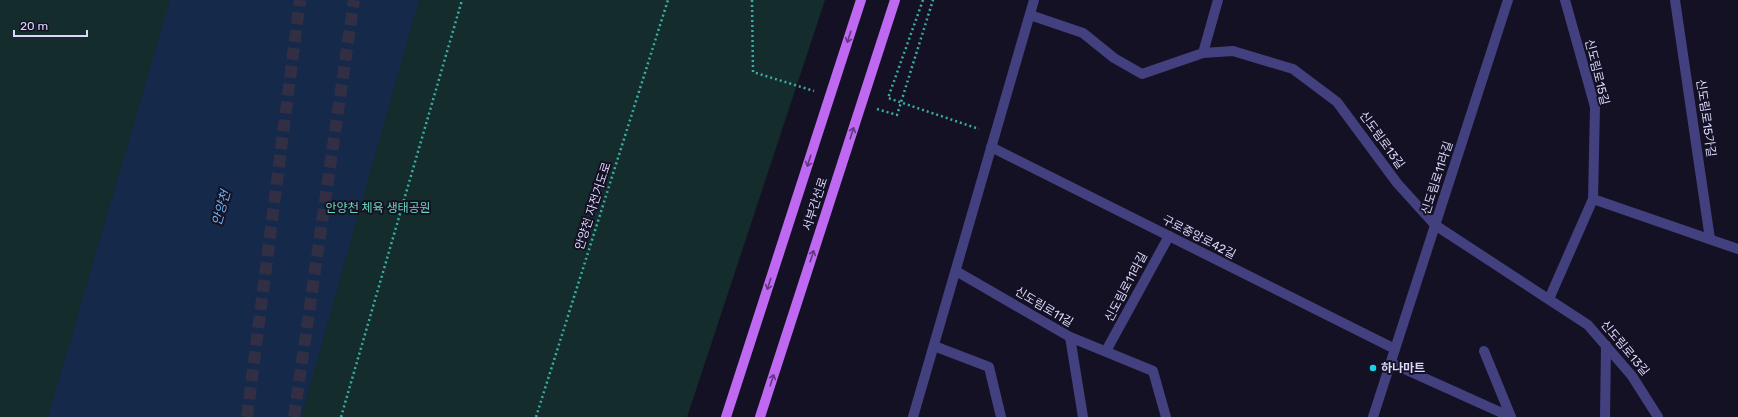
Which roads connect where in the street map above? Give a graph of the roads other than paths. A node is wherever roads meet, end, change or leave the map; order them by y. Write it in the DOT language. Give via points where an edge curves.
graph roads {
  1 [pos="861,0"];
  2 [pos="895,0"];
  3 [pos="1034,0"];
  4 [pos="1218,0"];
  5 [pos="1508,0"];
  6 [pos="1565,0"];
  7 [pos="1675,0"];
  8 [pos="1030,15"];
  9 [pos="1203,53"];
  10 [pos="992,147"];
  11 [pos="1593,199"];
  12 [pos="1435,225"];
  13 [pos="1169,236"];
  14 [pos="1710,239"];
  15 [pos="1738,249"];
  16 [pos="956,271"];
  17 [pos="1549,299"];
  18 [pos="1070,337"];
  19 [pos="1606,345"];
  20 [pos="934,346"];
  21 [pos="1395,349"];
  22 [pos="1106,351"];
  23 [pos="1484,351"];
  24 [pos="1391,363"];
  25 [pos="726,417"];
  26 [pos="760,417"];
  27 [pos="914,417"];
  28 [pos="1001,417"];
  29 [pos="1083,417"];
  30 [pos="1166,417"];
  31 [pos="1373,417"];
  32 [pos="1511,417"];
  33 [pos="1605,417"];
  34 [pos="1658,417"];
  1 -- 25 [label="main road, 서부간선로, one-way"];
  26 -- 2 [label="main road, 서부간선로, one-way"];
  3 -- 8 [label="street"];
  4 -- 9 [label="street"];
  5 -- 12 [label="street, 신도림로11라길"];
  6 -- 11 [label="street, 신도림로15길" via="1594,107"];
  7 -- 14 [label="street, 신도림로15가길"];
  8 -- 9 [label="street, 신도림로13길" via="1083,33 1114,58 1142,74"];
  8 -- 10 [label="street"];
  9 -- 12 [label="street, 신도림로13길" via="1233,51 1293,69 1306,78 1337,102 1397,183"];
  10 -- 13 [label="street, 구로중앙로42길"];
  10 -- 16 [label="street"];
  11 -- 14 [label="street"];
  11 -- 17 [label="street, 신도림로15길"];
  12 -- 17 [label="street, 신도림로13길"];
  12 -- 21 [label="street, 신도림로11라길"];
  13 -- 21 [label="street, 구로중앙로42길"];
  13 -- 22 [label="street, 신도림로11라길"];
  14 -- 15 [label="street"];
  16 -- 18 [label="street, 신도림로11길"];
  16 -- 20 [label="street"];
  17 -- 19 [label="street, 신도림로13길" via="1588,325"];
  18 -- 22 [label="street"];
  18 -- 29 [label="street, 신도림로11길"];
  19 -- 33 [label="street"];
  19 -- 34 [label="street, 신도림로13길" via="1632,376"];
  20 -- 27 [label="street"];
  20 -- 28 [label="street" via="989,367"];
  21 -- 24 [label="street, 신도림로11라길"];
  22 -- 30 [label="street" via="1153,371"];
  23 -- 32 [label="street"];
  24 -- 31 [label="street, 신도림로11라길"];
  24 -- 32 [label="street"];
}
